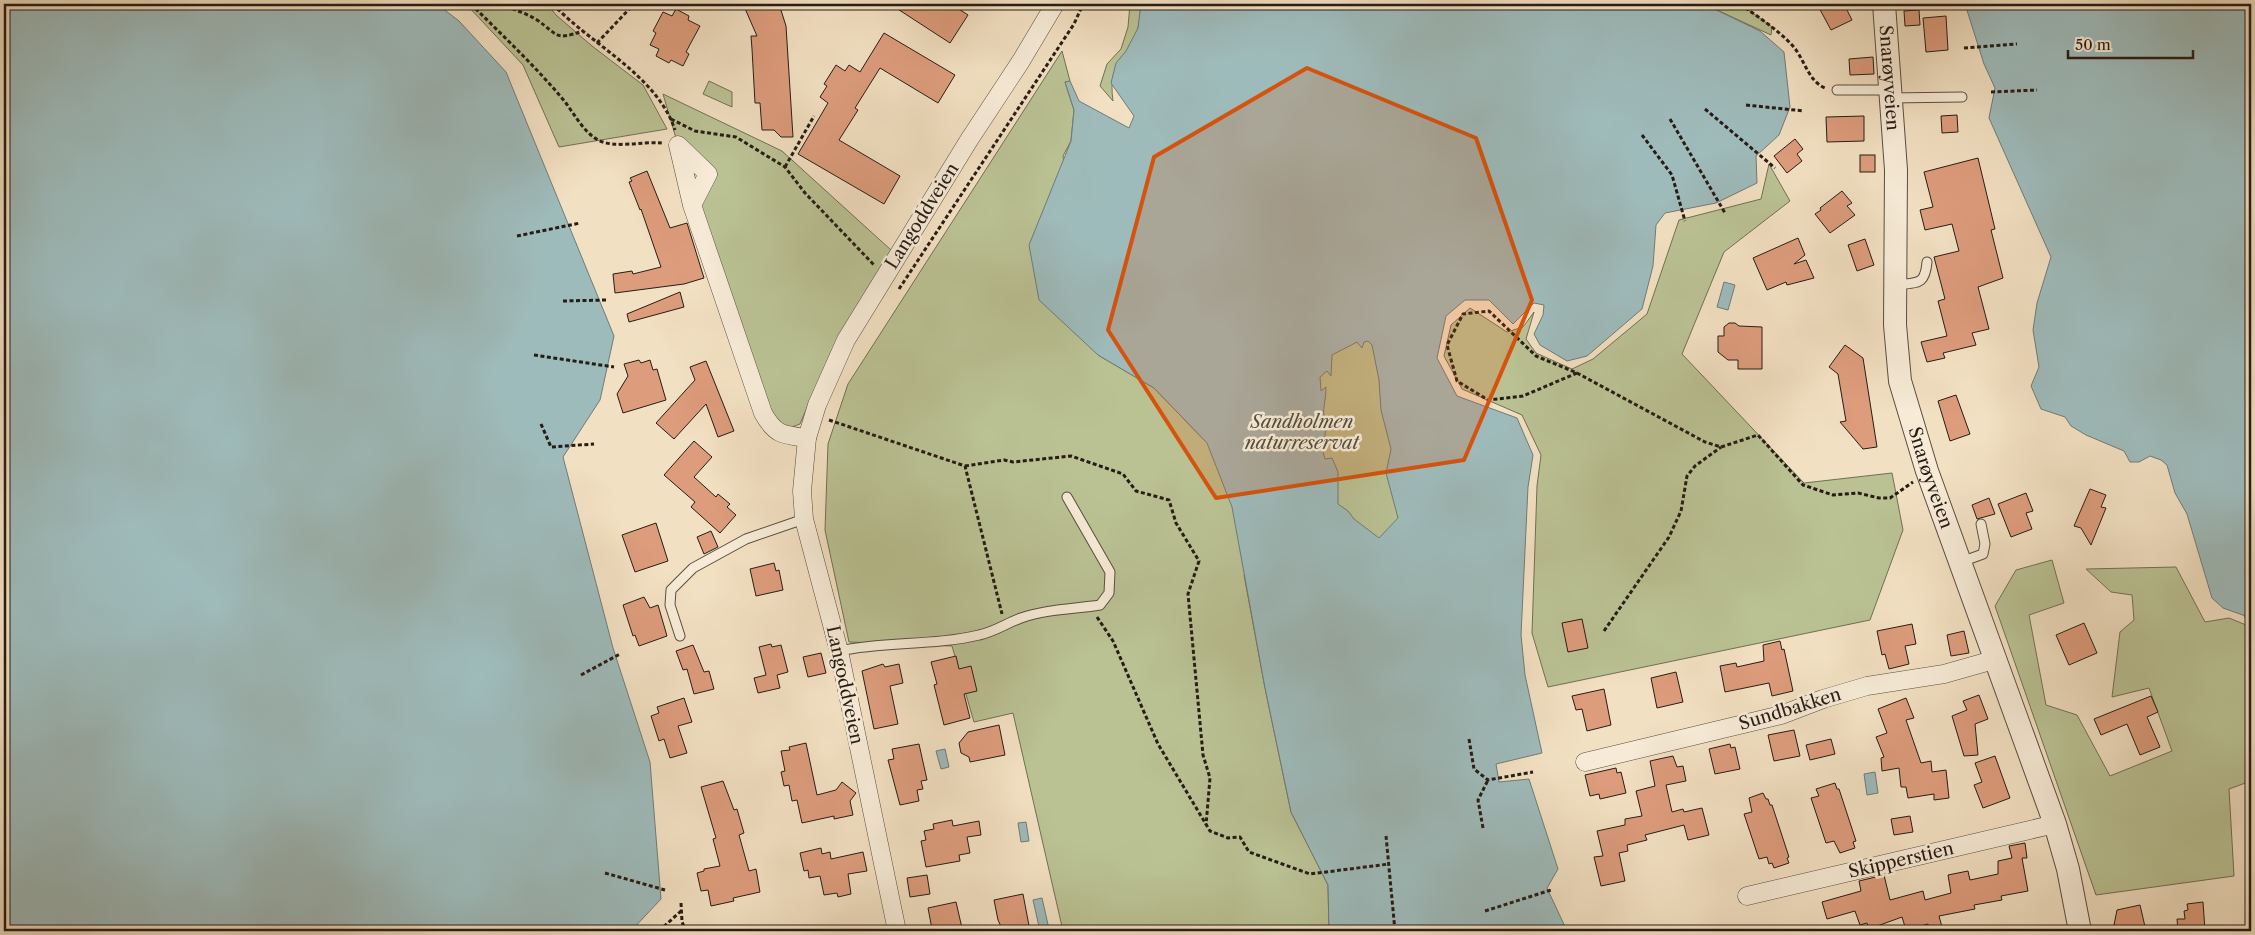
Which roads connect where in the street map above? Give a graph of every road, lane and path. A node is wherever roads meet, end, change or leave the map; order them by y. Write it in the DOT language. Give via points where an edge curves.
graph roads {
  1 [pos="471,4"];
  2 [pos="500,4"];
  3 [pos="553,4"];
  4 [pos="634,4"];
  5 [pos="1055,4"];
  6 [pos="1083,4"];
  7 [pos="1740,4"];
  8 [pos="1884,4"];
  9 [pos="583,31"];
  10 [pos="596,43"];
  11 [pos="2017,44"];
  12 [pos="1964,48"];
  13 [pos="1837,90"];
  14 [pos="2037,90"];
  15 [pos="1991,92"];
  16 [pos="1890,94"];
  17 [pos="1962,97"];
  18 [pos="1746,106"];
  19 [pos="1705,109"];
  20 [pos="1804,111"];
  21 [pos="814,116"];
  22 [pos="671,118"];
  23 [pos="1670,119"];
  24 [pos="1642,135"];
  25 [pos="678,144"];
  26 [pos="785,167"];
  27 [pos="1775,168"];
  28 [pos="1725,213"];
  29 [pos="1685,221"];
  30 [pos="580,223"];
  31 [pos="517,236"];
  32 [pos="1927,262"];
  33 [pos="890,267"];
  34 [pos="1896,285"];
  35 [pos="895,295"];
  36 [pos="606,300"];
  37 [pos="563,301"];
  38 [pos="534,355"];
  39 [pos="614,367"];
  40 [pos="1577,373"];
  41 [pos="829,410"];
  42 [pos="827,419"];
  43 [pos="541,424"];
  44 [pos="824,429"];
  45 [pos="807,438"];
  46 [pos="594,444"];
  47 [pos="1721,447"];
  48 [pos="965,466"];
  49 [pos="1927,471"];
  50 [pos="1067,497"];
  51 [pos="804,519"];
  52 [pos="1981,524"];
  53 [pos="1961,562"];
  54 [pos="2250,590"];
  55 [pos="1089,606"];
  56 [pos="2246,618"];
  57 [pos="1004,625"];
  58 [pos="1604,631"];
  59 [pos="680,636"];
  60 [pos="839,650"];
  61 [pos="620,654"];
  62 [pos="1997,659"];
  63 [pos="581,675"];
  64 [pos="1469,740"];
  65 [pos="1585,762"];
  66 [pos="1533,772"];
  67 [pos="1488,780"];
  68 [pos="2055,824"];
  69 [pos="1206,825"];
  70 [pos="1483,828"];
  71 [pos="1386,836"];
  72 [pos="1389,864"];
  73 [pos="605,873"];
  74 [pos="665,890"];
  75 [pos="1551,890"];
  76 [pos="1747,896"];
  77 [pos="681,903"];
  78 [pos="681,911"];
  79 [pos="1485,911"];
  80 [pos="659,931"];
  81 [pos="686,931"];
  82 [pos="897,931"];
  83 [pos="1394,931"];
  84 [pos="2080,931"];
  1 -- 25 [label="path" via="562,98 582,126 599,140 621,145 646,142"];
  2 -- 9 [label="path" via="536,20 552,34 565,37"];
  3 -- 9 [label="path"];
  4 -- 10 [label="path"];
  5 -- 33 [label="street, Langoddveien"];
  6 -- 35 [label="path" via="1074,24"];
  7 -- 13 [label="path" via="1794,46 1809,75 1819,85"];
  8 -- 16 [label="street, Snarøyveien"];
  9 -- 10 [label="path"];
  10 -- 22 [label="path" via="650,87"];
  11 -- 12 [label="path"];
  13 -- 16 [label="lane"];
  14 -- 15 [label="path"];
  16 -- 17 [label="lane"];
  16 -- 34 [label="street, Snarøyveien" via="1896,194"];
  18 -- 20 [label="path"];
  19 -- 27 [label="path"];
  21 -- 26 [label="path"];
  22 -- 25 [label="path"];
  22 -- 26 [label="path" via="695,131 736,137"];
  23 -- 28 [label="path"];
  24 -- 29 [label="path" via="1672,175"];
  25 -- 45 [label="street" via="708,174 692,205 763,413 778,432"];
  26 -- 33 [label="path" via="873,265"];
  30 -- 31 [label="path"];
  32 -- 34 [label="lane" via="1923,280"];
  33 -- 45 [label="street, Langoddveien" via="839,352"];
  34 -- 49 [label="street, Snarøyveien" via="1895,325 1900,381"];
  36 -- 37 [label="path"];
  38 -- 39 [label="path"];
  40 -- 40 [label="path" via="1536,356 1489,311 1463,314 1447,345 1457,381 1488,400 1523,396"];
  40 -- 47 [label="path"];
  41 -- 42 [label="path"];
  42 -- 44 [label="path"];
  42 -- 48 [label="path"];
  43 -- 46 [label="path" via="551,447"];
  45 -- 51 [label="street, Langoddveien" via="802,491"];
  47 -- 49 [label="path" via="1758,435 1803,486 1833,495 1858,493 1890,498"];
  47 -- 58 [label="path" via="1687,476 1681,511 1669,537"];
  48 -- 57 [label="path"];
  48 -- 69 [label="path" via="1071,456 1123,474 1136,491 1169,500 1176,523 1199,560 1188,594 1203,755 1210,778"];
  49 -- 53 [label="street, Snarøyveien"];
  50 -- 55 [label="lane" via="1110,572 1109,593 1100,604"];
  51 -- 59 [label="lane" via="746,539 693,568 671,590 670,605"];
  51 -- 60 [label="street, Langoddveien"];
  52 -- 53 [label="lane" via="1985,544 1983,554"];
  53 -- 62 [label="street, Snarøyveien"];
  54 -- 56 [label="path"];
  55 -- 57 [label="lane" via="1031,615"];
  55 -- 69 [label="path" via="1113,641 1158,744"];
  57 -- 60 [label="lane" via="980,635"];
  60 -- 82 [label="street, Langoddveien"];
  61 -- 63 [label="path"];
  62 -- 65 [label="street, Sundbakken" via="1944,674 1867,686 1781,715"];
  62 -- 68 [label="street, Snarøyveien"];
  64 -- 67 [label="path" via="1474,770"];
  66 -- 67 [label="path"];
  67 -- 70 [label="path" via="1478,800"];
  68 -- 76 [label="street, Skipperstien"];
  68 -- 84 [label="street, Snarøyveien"];
  69 -- 72 [label="path" via="1210,831 1228,838 1240,837 1249,852 1310,874"];
  71 -- 72 [label="path"];
  72 -- 83 [label="path"];
  73 -- 74 [label="path"];
  75 -- 79 [label="path"];
  77 -- 78 [label="path"];
  78 -- 80 [label="path"];
  78 -- 81 [label="path"];
}
